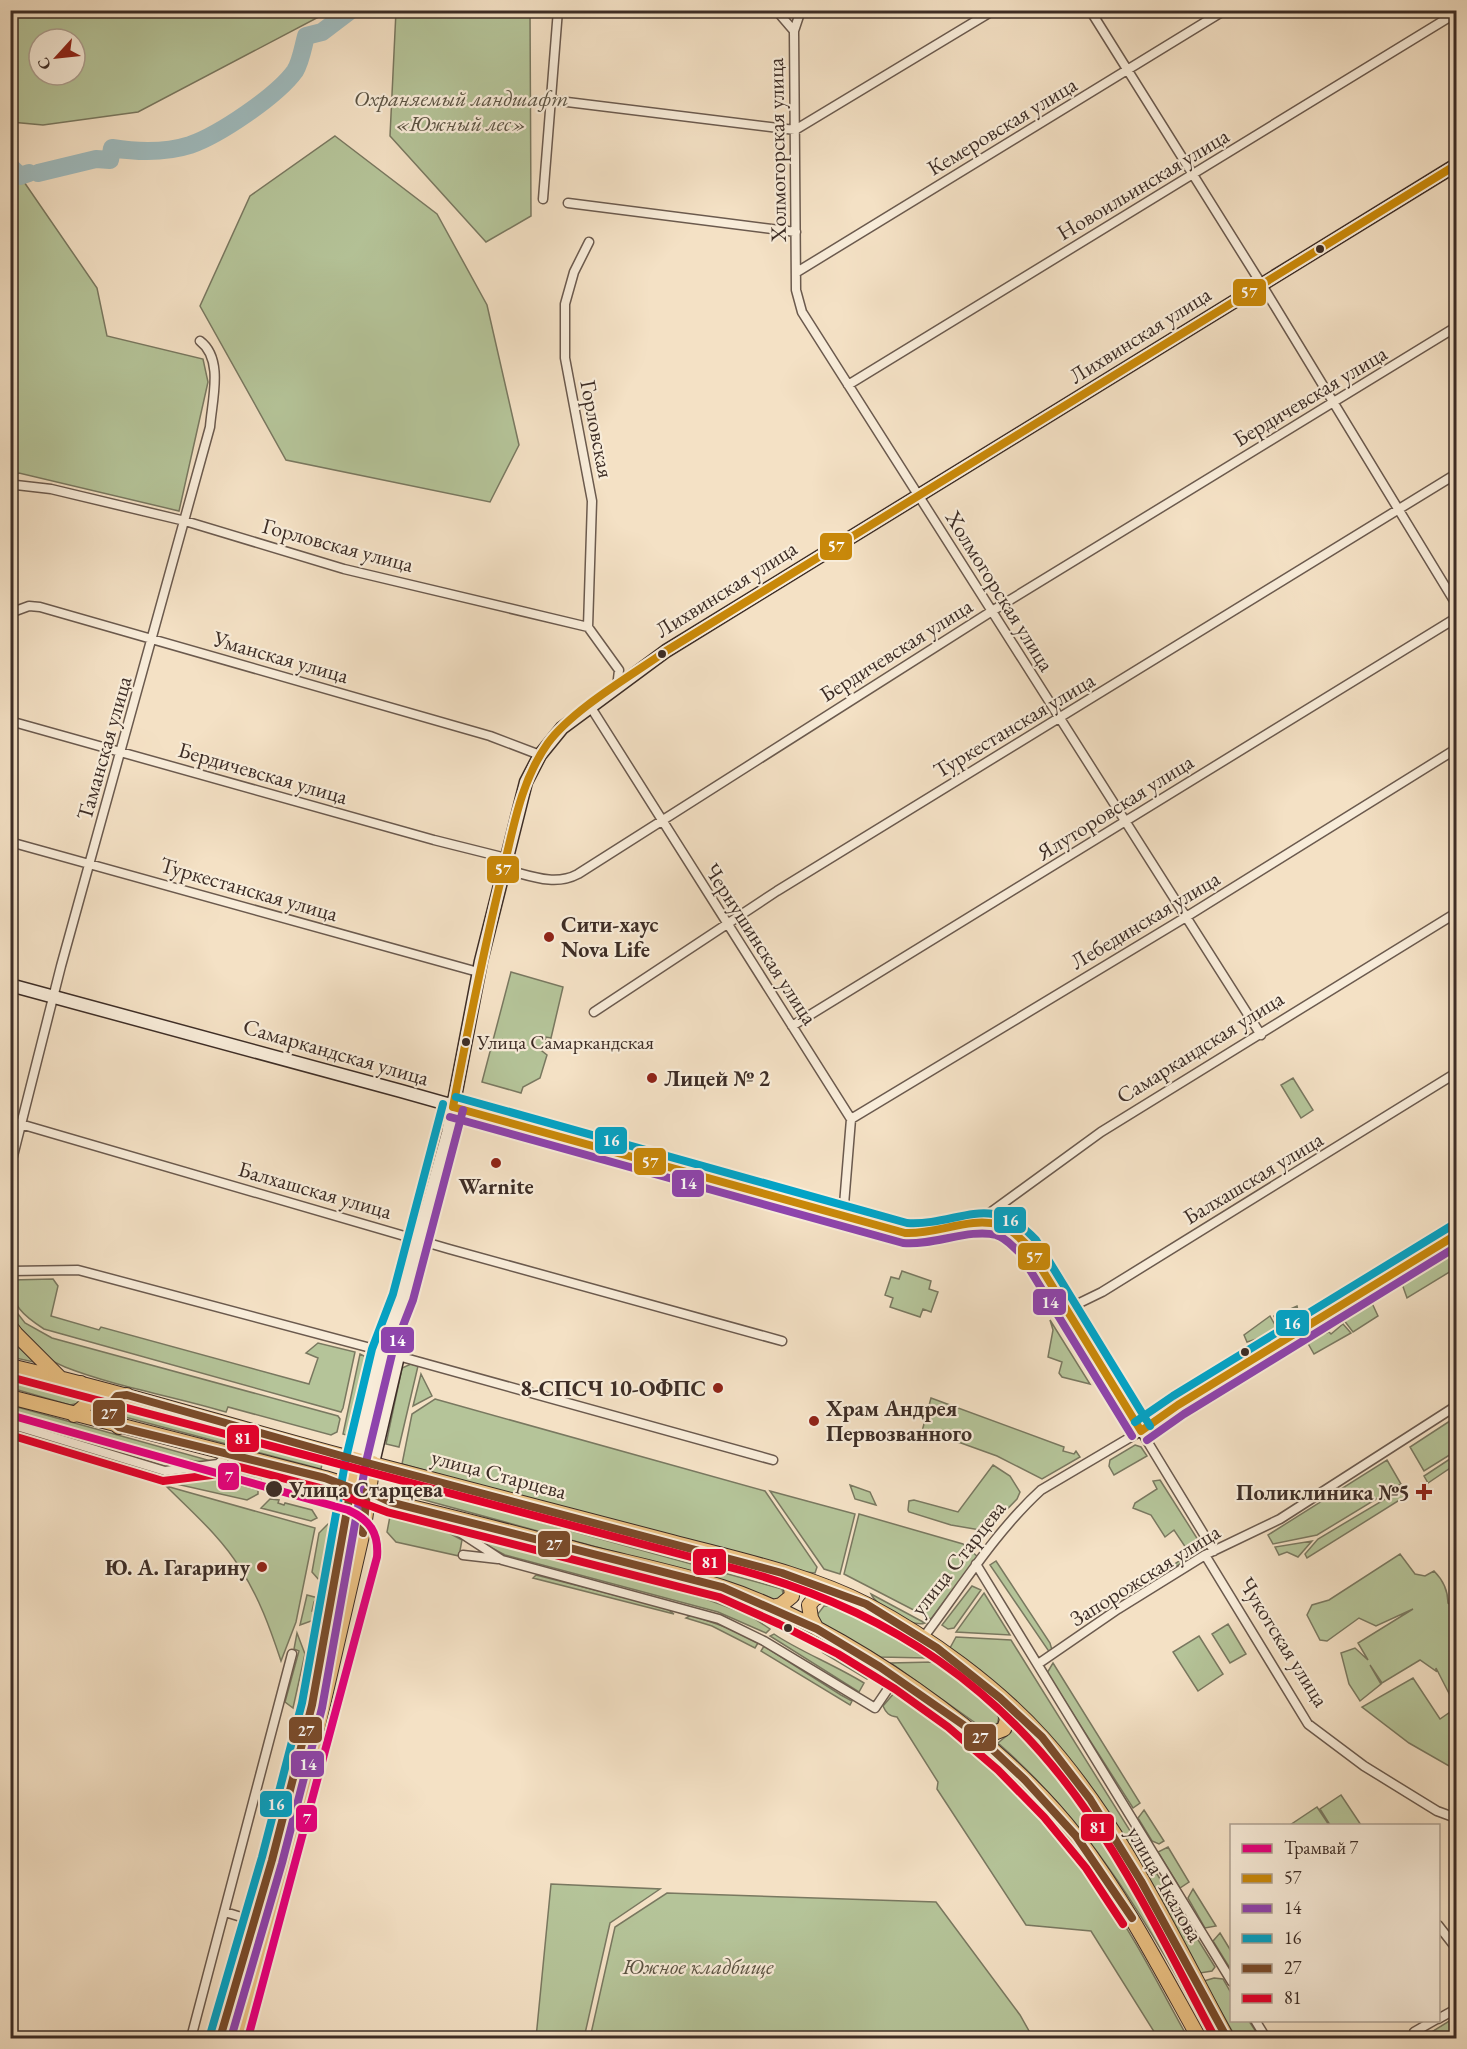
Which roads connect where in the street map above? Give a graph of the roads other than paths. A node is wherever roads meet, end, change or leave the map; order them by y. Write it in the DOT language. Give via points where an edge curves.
graph roads {
  1 [pos="558,10"];
  2 [pos="776,10"];
  3 [pos="801,10"];
  4 [pos="994,10"];
  5 [pos="1090,10"];
  6 [pos="1225,10"];
  7 [pos="1456,13"];
  8 [pos="794,31"];
  9 [pos="1128,70"];
  10 [pos="551,100"];
  11 [pos="795,130"];
  12 [pos="1456,165"];
  13 [pos="1192,175"];
  14 [pos="543,200"];
  15 [pos="568,203"];
  16 [pos="796,232"];
  17 [pos="589,242"];
  18 [pos="797,272"];
  19 [pos="1262,285"];
  20 [pos="1456,327"];
  21 [pos="200,341"];
  22 [pos="848,385"];
  23 [pos="1334,402"];
  24 [pos="1456,474"];
  25 [pos="10,487"];
  26 [pos="918,496"];
  27 [pos="1398,510"];
  28 [pos="185,521"];
  29 [pos="1456,604"];
  30 [pos="992,611"];
  31 [pos="10,613"];
  32 [pos="1456,618"];
  33 [pos="588,627"];
  34 [pos="153,639"];
  35 [pos="617,688"];
  36 [pos="590,706"];
  37 [pos="1058,717"];
  38 [pos="10,721"];
  39 [pos="1456,749"];
  40 [pos="121,751"];
  41 [pos="540,755"];
  42 [pos="660,821"];
  43 [pos="1125,821"];
  44 [pos="10,842"];
  45 [pos="90,863"];
  46 [pos="505,863"];
  47 [pos="1456,913"];
  48 [pos="1186,917"];
  49 [pos="727,926"];
  50 [pos="478,972"];
  51 [pos="10,985"];
  52 [pos="53,996"];
  53 [pos="594,1012"];
  54 [pos="792,1026"];
  55 [pos="1261,1035"];
  56 [pos="1456,1073"];
  57 [pos="453,1107"];
  58 [pos="851,1119"];
  59 [pos="10,1121"];
  60 [pos="22,1124"];
  61 [pos="10,1168"];
  62 [pos="843,1217"];
  63 [pos="972,1225"];
  64 [pos="893,1230"];
  65 [pos="1456,1235"];
  66 [pos="417,1238"];
  67 [pos="10,1271"];
  68 [pos="403,1297"];
  69 [pos="1065,1310"];
  70 [pos="10,1326"];
  71 [pos="782,1341"];
  72 [pos="382,1351"];
  73 [pos="398,1356"];
  74 [pos="10,1366"];
  75 [pos="59,1377"];
  76 [pos="81,1383"];
  77 [pos="127,1395"];
  78 [pos="10,1397"];
  79 [pos="1456,1406"];
  80 [pos="74,1415"];
  81 [pos="10,1424"];
  82 [pos="119,1427"];
  83 [pos="1141,1431"];
  84 [pos="229,1454"];
  85 [pos="356,1460"];
  86 [pos="773,1460"];
  87 [pos="373,1463"];
  88 [pos="351,1488"];
  89 [pos="367,1491"];
  90 [pos="390,1502"];
  91 [pos="427,1510"];
  92 [pos="364,1527"];
  93 [pos="1210,1553"];
  94 [pos="463,1555"];
  95 [pos="502,1560"];
  96 [pos="976,1564"];
  97 [pos="782,1573"];
  98 [pos="831,1590"];
  99 [pos="771,1607"];
  100 [pos="817,1629"];
  101 [pos="923,1638"];
  102 [pos="292,1654"];
  103 [pos="1038,1664"];
  104 [pos="896,1677"];
  105 [pos="1000,1698"];
  106 [pos="975,1732"];
  107 [pos="300,1778"];
  108 [pos="1456,1818"];
  109 [pos="225,1912"];
  110 [pos="254,1921"];
  111 [pos="1440,1928"];
  112 [pos="1456,1948"];
  113 [pos="1230,1979"];
  114 [pos="1456,2008"];
  115 [pos="1440,2018"];
  116 [pos="1259,2022"];
  117 [pos="1433,2022"];
  118 [pos="191,2038"];
  119 [pos="220,2038"];
  120 [pos="237,2038"];
  121 [pos="1199,2038"];
  122 [pos="1227,2038"];
  123 [pos="1266,2038"];
  124 [pos="1415,2038"];
  1 -- 10 [label="street"];
  2 -- 8 [label="street"];
  3 -- 8 [label="street, Холмогорская улица"];
  4 -- 11 [label="street"];
  5 -- 9 [label="street"];
  6 -- 9 [label="street, Кемеровская улица"];
  7 -- 13 [label="street, Новоильинская улица"];
  8 -- 11 [label="street, Холмогорская улица"];
  9 -- 13 [label="street"];
  9 -- 18 [label="street, Кемеровская улица"];
  10 -- 11 [label="street"];
  10 -- 14 [label="street"];
  11 -- 16 [label="street, Холмогорская улица"];
  12 -- 19 [label="main road, Лихвинская улица"];
  13 -- 19 [label="street"];
  13 -- 22 [label="street, Новоильинская улица"];
  15 -- 16 [label="street"];
  16 -- 18 [label="street, Холмогорская улица"];
  17 -- 33 [label="street, Горловская" via="574,272 565,304 565,358 592,501"];
  18 -- 22 [label="street, Холмогорская улица" via="796,290 802,312"];
  19 -- 23 [label="street"];
  19 -- 26 [label="main road, Лихвинская улица"];
  20 -- 23 [label="street, Бердичевская улица"];
  21 -- 28 [label="street, Таманская улица" via="209,348 215,364 210,427"];
  22 -- 26 [label="street, Холмогорская улица"];
  23 -- 27 [label="street"];
  23 -- 30 [label="street, Бердичевская улица"];
  24 -- 27 [label="street, Туркестанская улица"];
  25 -- 28 [label="street, Горловская улица" via="51,489"];
  26 -- 30 [label="street, Холмогорская улица"];
  26 -- 35 [label="main road, Лихвинская улица" via="666,651"];
  27 -- 29 [label="street"];
  27 -- 37 [label="street, Туркестанская улица"];
  28 -- 33 [label="street, Горловская улица" via="344,569"];
  28 -- 34 [label="street, Таманская улица"];
  30 -- 37 [label="street, Холмогорская улица"];
  30 -- 42 [label="street, Бердичевская улица"];
  31 -- 34 [label="street, Уманская улица" via="29,606 40,607"];
  32 -- 43 [label="street, Ялуторовская улица"];
  33 -- 35 [label="street" via="619,670"];
  34 -- 40 [label="street, Таманская улица"];
  34 -- 41 [label="street, Уманская улица" via="490,736"];
  35 -- 36 [label="main road, Лихвинская улица"];
  36 -- 41 [label="main road, Лихвинская улица" via="562,728"];
  36 -- 42 [label="street, Чернушинская улица"];
  37 -- 43 [label="street, Холмогорская улица"];
  37 -- 49 [label="street, Туркестанская улица"];
  38 -- 40 [label="street, Бердичевская улица"];
  39 -- 48 [label="street, Лебединская улица"];
  40 -- 45 [label="street, Таманская улица"];
  40 -- 46 [label="street, Бердичевская улица"];
  41 -- 46 [label="main road, Лихвинская улица" via="524,789"];
  42 -- 46 [label="street, Бердичевская улица" via="569,879 549,880"];
  42 -- 49 [label="street, Чернушинская улица"];
  43 -- 48 [label="street, Холмогорская улица"];
  43 -- 54 [label="street, Ялуторовская улица"];
  44 -- 45 [label="street, Туркестанская улица"];
  45 -- 50 [label="street, Туркестанская улица"];
  45 -- 52 [label="street, Таманская улица"];
  46 -- 50 [label="main road, Лихвинская улица"];
  47 -- 55 [label="street, Самаркандская улица"];
  48 -- 55 [label="street, Холмогорская улица"];
  48 -- 58 [label="street, Лебединская улица"];
  49 -- 53 [label="street, Туркестанская улица"];
  49 -- 54 [label="street, Чернушинская улица"];
  50 -- 57 [label="main road, Лихвинская улица"];
  51 -- 52 [label="main road, Самаркандская улица"];
  52 -- 57 [label="main road, Самаркандская улица"];
  52 -- 60 [label="street, Таманская улица"];
  54 -- 58 [label="street, Чернушинская улица"];
  55 -- 63 [label="street, Самаркандская улица" via="1101,1132"];
  56 -- 69 [label="street, Балхашская улица" via="1102,1292"];
  57 -- 62 [label="main road, Самаркандская улица"];
  57 -- 66 [label="main road, Лихвинская улица"];
  58 -- 62 [label="street"];
  59 -- 60 [label="street, Балхашская улица"];
  60 -- 61 [label="street, Таманская улица"];
  60 -- 66 [label="street, Балхашская улица"];
  62 -- 64 [label="main road, Самаркандская улица"];
  63 -- 64 [label="main road, Чукотская улица" via="927,1234"];
  63 -- 69 [label="main road, Чукотская улица" via="999,1225 1027,1245"];
  65 -- 83 [label="main road, улица Старцева"];
  66 -- 68 [label="main road, Лихвинская улица"];
  66 -- 71 [label="street, Балхашская улица"];
  67 -- 72 [label="street" via="78,1270"];
  68 -- 72 [label="main road"];
  68 -- 73 [label="main road"];
  69 -- 83 [label="main road, Чукотская улица"];
  70 -- 75 [label="main road"];
  72 -- 85 [label="main road"];
  73 -- 86 [label="street"];
  73 -- 87 [label="main road"];
  74 -- 75 [label="main road"];
  75 -- 76 [label="main road"];
  76 -- 77 [label="main road"];
  76 -- 80 [label="main road" via="88,1402"];
  77 -- 82 [label="main road" via="117,1396 108,1407 111,1421"];
  77 -- 85 [label="main road"];
  78 -- 80 [label="main road"];
  79 -- 93 [label="street, Запорожская улица" via="1280,1519"];
  80 -- 82 [label="main road"];
  81 -- 84 [label="street" via="165,1471 218,1464"];
  82 -- 84 [label="main road"];
  83 -- 93 [label="street, Чукотская улица"];
  83 -- 96 [label="street, улица Старцева" via="1041,1490"];
  84 -- 88 [label="main road"];
  85 -- 87 [label="main road, улица Старцева"];
  85 -- 88 [label="main road"];
  87 -- 89 [label="main road"];
  87 -- 97 [label="main road, улица Старцева"];
  88 -- 89 [label="main road"];
  88 -- 107 [label="main road"];
  89 -- 90 [label="main road"];
  89 -- 92 [label="main road"];
  90 -- 91 [label="main road"];
  90 -- 92 [label="main road" via="376,1510"];
  91 -- 95 [label="street"];
  91 -- 99 [label="main road" via="722,1587"];
  92 -- 107 [label="main road"];
  93 -- 103 [label="street, Запорожская улица"];
  93 -- 108 [label="street, Чукотская улица" via="1308,1724 1364,1766 1437,1811"];
  94 -- 95 [label="street"];
  95 -- 104 [label="street" via="719,1619 764,1641 875,1708"];
  96 -- 101 [label="street, улица Старцева"];
  96 -- 103 [label="street"];
  97 -- 98 [label="main road, улица Старцева"];
  97 -- 99 [label="main road" via="792,1596 786,1603"];
  98 -- 100 [label="main road" via="809,1605"];
  98 -- 101 [label="main road, улица Старцева" via="866,1604"];
  99 -- 100 [label="main road"];
  100 -- 104 [label="main road"];
  101 -- 105 [label="main road, улица Чкалова"];
  102 -- 109 [label="street"];
  103 -- 113 [label="street"];
  104 -- 106 [label="main road, улица Чкалова"];
  105 -- 106 [label="main road" via="1007,1720 1004,1729 997,1734"];
  105 -- 122 [label="main road, улица Чкалова" via="1042,1737 1090,1798 1141,1881"];
  106 -- 121 [label="main road, улица Чкалова" via="1076,1836 1118,1895"];
  107 -- 110 [label="main road"];
  107 -- 120 [label="main road"];
  109 -- 110 [label="street"];
  109 -- 118 [label="street"];
  110 -- 119 [label="main road"];
  111 -- 112 [label="street"];
  114 -- 115 [label="street"];
  116 -- 123 [label="street"];
  117 -- 124 [label="street" via="1414,2032"];
}
